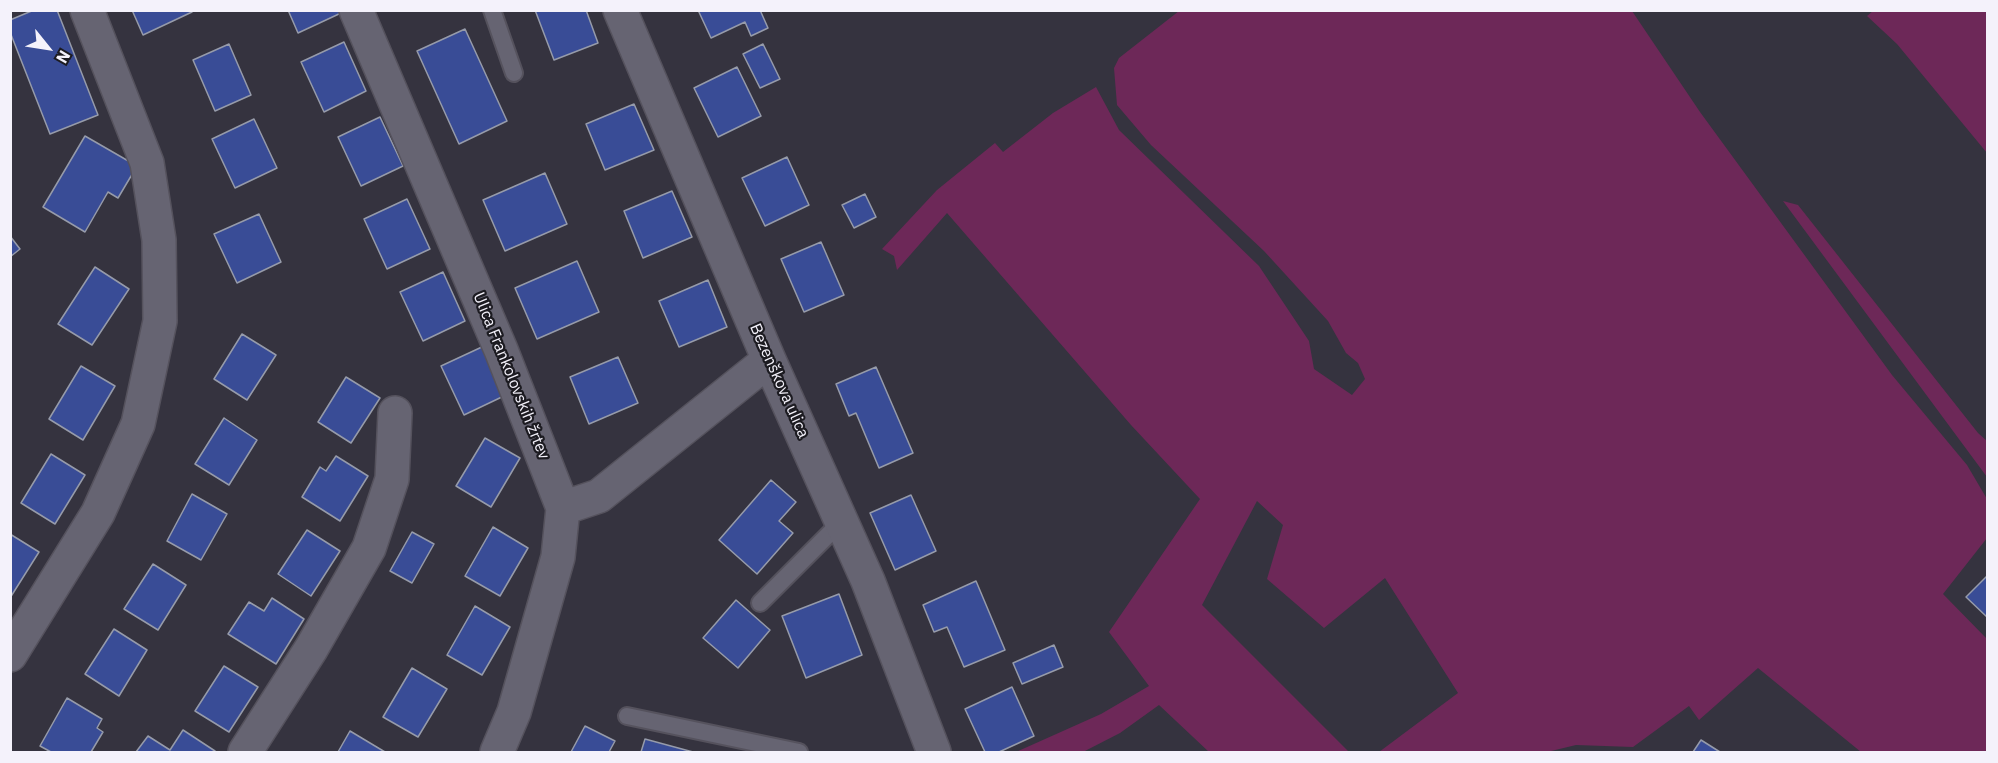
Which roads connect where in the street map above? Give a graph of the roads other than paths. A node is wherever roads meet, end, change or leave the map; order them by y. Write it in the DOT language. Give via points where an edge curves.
graph roads {
  1 [pos="87,10"];
  2 [pos="356,10"];
  3 [pos="492,10"];
  4 [pos="620,10"];
  5 [pos="514,74"];
  6 [pos="769,360"];
  7 [pos="395,413"];
  8 [pos="563,508"];
  9 [pos="842,522"];
  10 [pos="760,603"];
  11 [pos="10,655"];
  12 [pos="627,717"];
  13 [pos="245,753"];
  14 [pos="497,753"];
  15 [pos="799,753"];
  16 [pos="934,753"];
  1 -- 11 [label="street" via="147,163 159,240 160,321 138,424 98,513"];
  2 -- 8 [label="street, Ulica Frankolovskih žrtev" via="501,350"];
  3 -- 5 [label="lane"];
  4 -- 6 [label="street, Bezenškova ulica"];
  6 -- 8 [label="street" via="599,496"];
  6 -- 9 [label="street, Bezenškova ulica"];
  7 -- 13 [label="street" via="392,479 369,548"];
  8 -- 14 [label="street, Ulica Frankolovskih žrtev" via="558,557 513,712"];
  9 -- 10 [label="lane"];
  9 -- 16 [label="street, Bezenškova ulica"];
  12 -- 15 [label="lane"];
}
